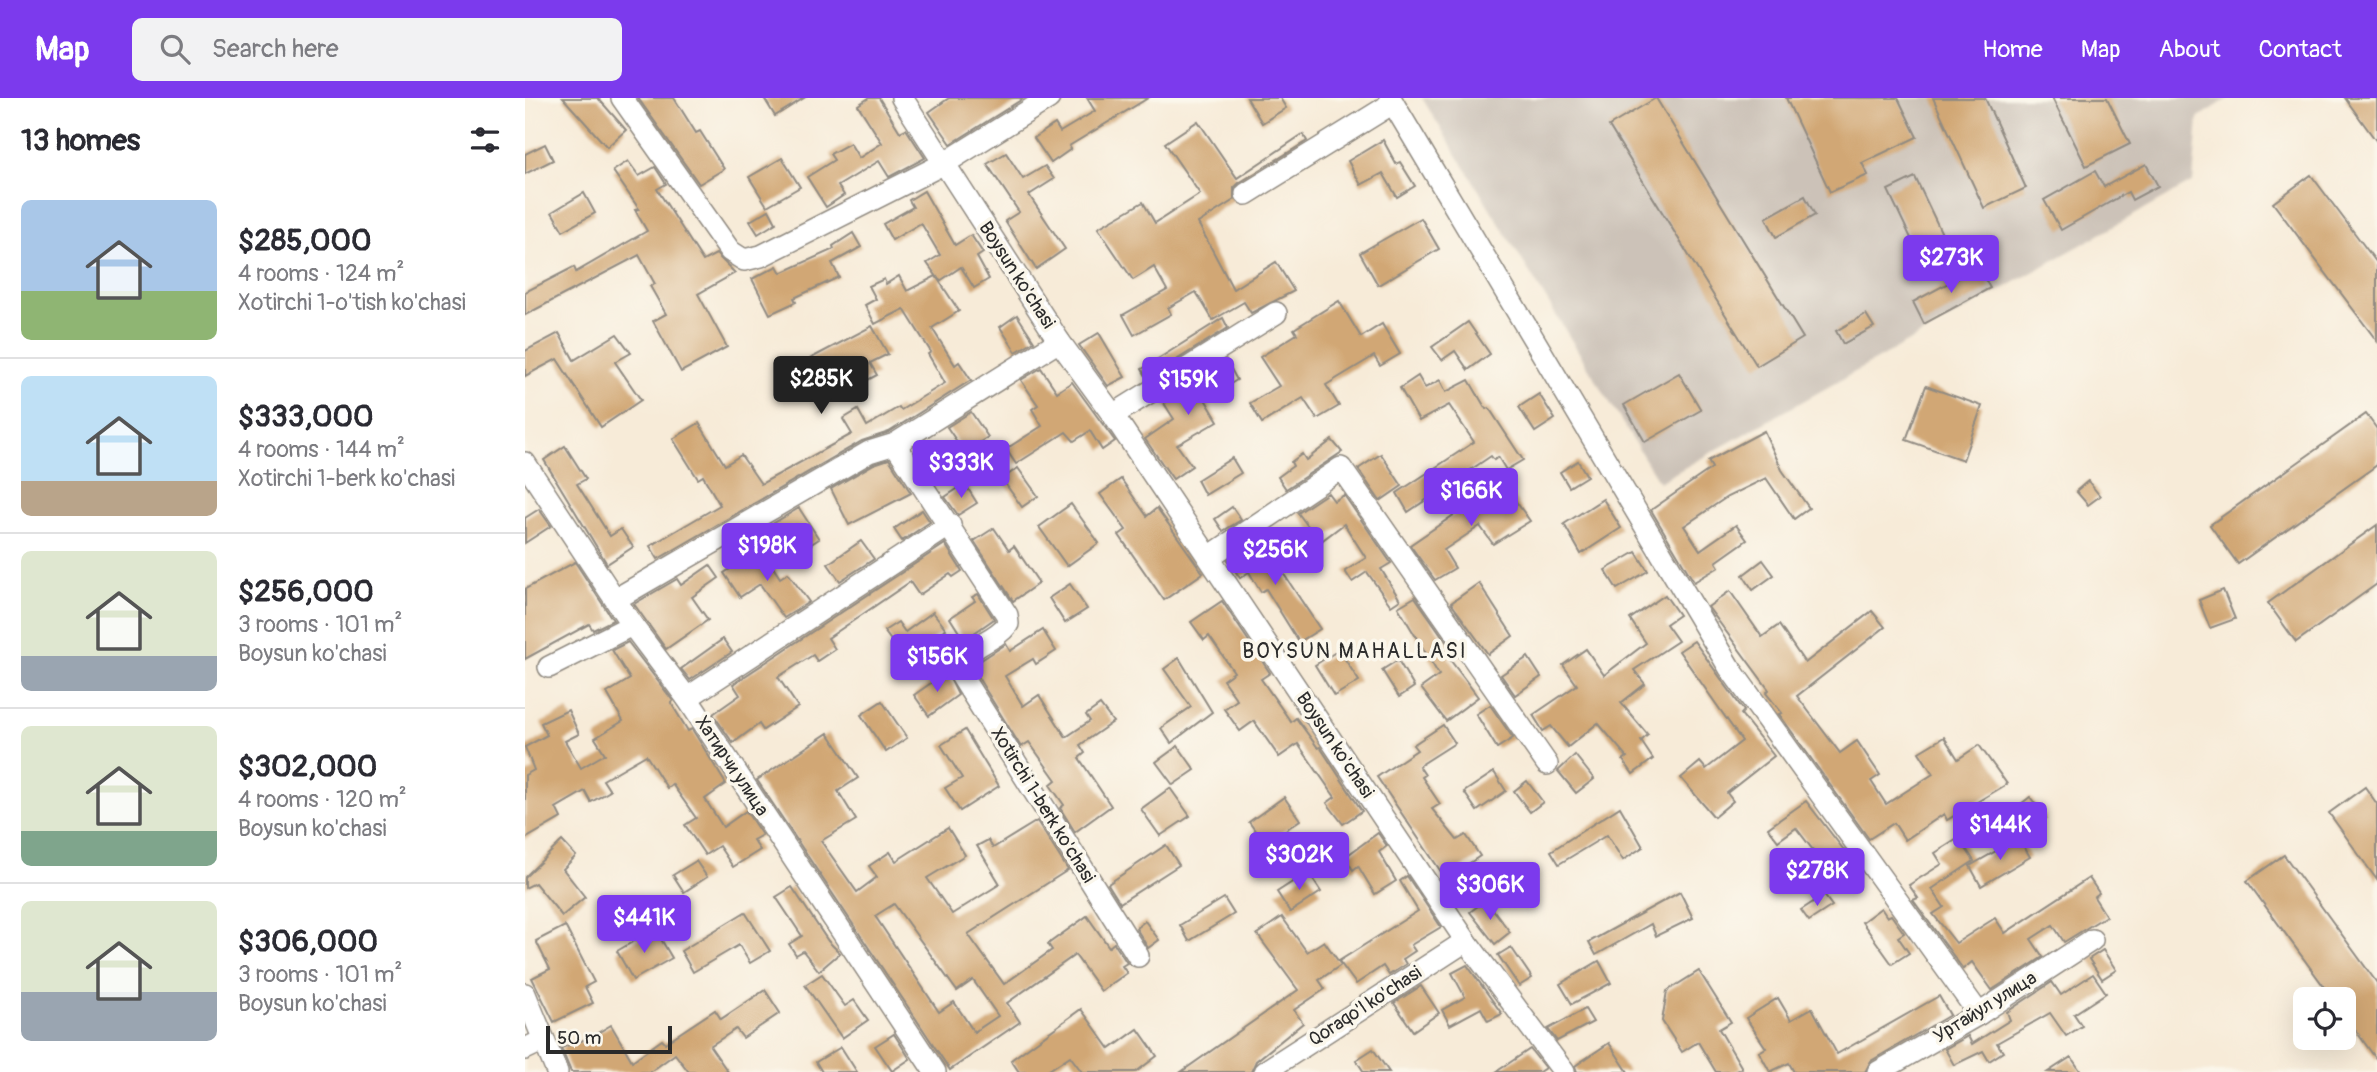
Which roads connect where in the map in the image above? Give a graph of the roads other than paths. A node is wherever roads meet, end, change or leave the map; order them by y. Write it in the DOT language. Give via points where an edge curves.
graph roads {
  1 [pos="622,98"];
  2 [pos="902,98"];
  3 [pos="1049,98"];
  4 [pos="1391,101"];
  5 [pos="945,163"];
  6 [pos="1246,194"];
  7 [pos="1276,313"];
  8 [pos="1059,341"];
  9 [pos="1113,415"];
  10 [pos="895,444"];
  11 [pos="525,463"];
  12 [pos="950,525"];
  13 [pos="1209,557"];
  14 [pos="616,599"];
  15 [pos="632,625"];
  16 [pos="549,667"];
  17 [pos="687,698"];
  18 [pos="1547,764"];
  19 [pos="2091,940"];
  20 [pos="1466,941"];
  21 [pos="1138,956"];
  22 [pos="525,995"];
  23 [pos="1979,1014"];
  24 [pos="534,1045"];
  25 [pos="557,1072"];
  26 [pos="935,1072"];
  27 [pos="1264,1072"];
  28 [pos="1564,1072"];
  29 [pos="1878,1072"];
  1 -- 5 [label="street" via="730,251 744,260 761,256"];
  2 -- 5 [label="street, Boysun ko'chasi"];
  3 -- 5 [label="street"];
  4 -- 6 [label="street"];
  4 -- 23 [label="street" via="1729,667"];
  5 -- 8 [label="street, Boysun ko'chasi"];
  7 -- 9 [label="street"];
  8 -- 9 [label="street, Boysun ko'chasi"];
  8 -- 10 [label="street"];
  9 -- 13 [label="street, Boysun ko'chasi"];
  10 -- 12 [label="street, Xotirchi 1-berk ko'chasi"];
  10 -- 14 [label="street" via="869,452"];
  11 -- 14 [label="street, Хатирчи улица"];
  12 -- 17 [label="street"];
  12 -- 21 [label="street, Xotirchi 1-berk ko'chasi" via="1007,615 1008,624 1000,634 967,652 960,674"];
  13 -- 18 [label="street" via="1341,468"];
  13 -- 20 [label="street, Boysun ko'chasi"];
  14 -- 15 [label="street, Хатирчи улица"];
  15 -- 16 [label="street"];
  15 -- 17 [label="street, Хатирчи улица"];
  17 -- 26 [label="street, Хатирчи улица"];
  19 -- 23 [label="street, Уртайул улица"];
  20 -- 27 [label="street, Qoraqo'l ko'chasi"];
  20 -- 28 [label="street, Boysun ko'chasi"];
  22 -- 24 [label="street"];
  23 -- 29 [label="street, Уртайул улица"];
  24 -- 25 [label="street"];
}
